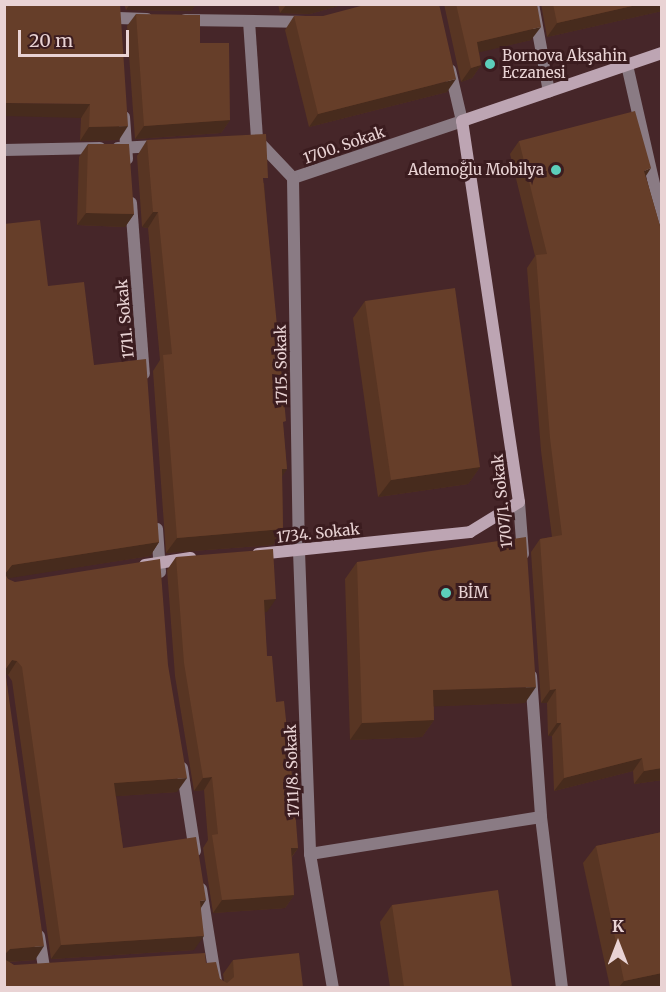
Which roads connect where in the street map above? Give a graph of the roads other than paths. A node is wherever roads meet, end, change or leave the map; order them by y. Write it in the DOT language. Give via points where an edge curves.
graph roads {
  1 [pos="117,4"];
  2 [pos="533,4"];
  3 [pos="323,20"];
  4 [pos="249,21"];
  5 [pos="662,53"];
  6 [pos="448,63"];
  7 [pos="627,65"];
  8 [pos="549,92"];
  9 [pos="123,107"];
  10 [pos="462,121"];
  11 [pos="174,144"];
  12 [pos="126,148"];
  13 [pos="4,150"];
  14 [pos="128,170"];
  15 [pos="293,178"];
  16 [pos="130,193"];
  17 [pos="662,219"];
  18 [pos="146,388"];
  19 [pos="519,502"];
  20 [pos="156,516"];
  21 [pos="299,551"];
  22 [pos="241,555"];
  23 [pos="206,557"];
  24 [pos="159,563"];
  25 [pos="137,566"];
  26 [pos="524,572"];
  27 [pos="161,586"];
  28 [pos="531,665"];
  29 [pos="180,759"];
  30 [pos="541,817"];
  31 [pos="310,854"];
  32 [pos="38,922"];
  33 [pos="44,968"];
  34 [pos="217,987"];
  35 [pos="333,987"];
  36 [pos="562,987"];
  1 -- 4 [label="street" via="118,24 172,19"];
  2 -- 8 [label="street"];
  3 -- 4 [label="street"];
  4 -- 15 [label="street, 1700. Sokak" via="251,139"];
  5 -- 7 [label="street, 1700. Sokak"];
  6 -- 10 [label="street"];
  7 -- 8 [label="street, 1700. Sokak"];
  7 -- 17 [label="street"];
  8 -- 10 [label="street, 1700. Sokak"];
  9 -- 12 [label="street"];
  10 -- 15 [label="street, 1700. Sokak"];
  10 -- 19 [label="street, 1707/1. Sokak"];
  11 -- 12 [label="street"];
  12 -- 13 [label="street"];
  12 -- 14 [label="street"];
  15 -- 21 [label="street, 1715. Sokak"];
  16 -- 18 [label="street, 1711. Sokak"];
  19 -- 21 [label="street, 1734. Sokak" via="470,532"];
  19 -- 26 [label="street, 1707/1. Sokak"];
  20 -- 24 [label="street"];
  21 -- 22 [label="street, 1734. Sokak"];
  21 -- 31 [label="street, 1711/8. Sokak"];
  23 -- 24 [label="street"];
  24 -- 25 [label="street"];
  24 -- 27 [label="street"];
  28 -- 30 [label="street"];
  29 -- 34 [label="street" via="207,957"];
  30 -- 31 [label="street"];
  30 -- 36 [label="street"];
  31 -- 35 [label="street, 1711/8. Sokak"];
  32 -- 33 [label="street"];
}
